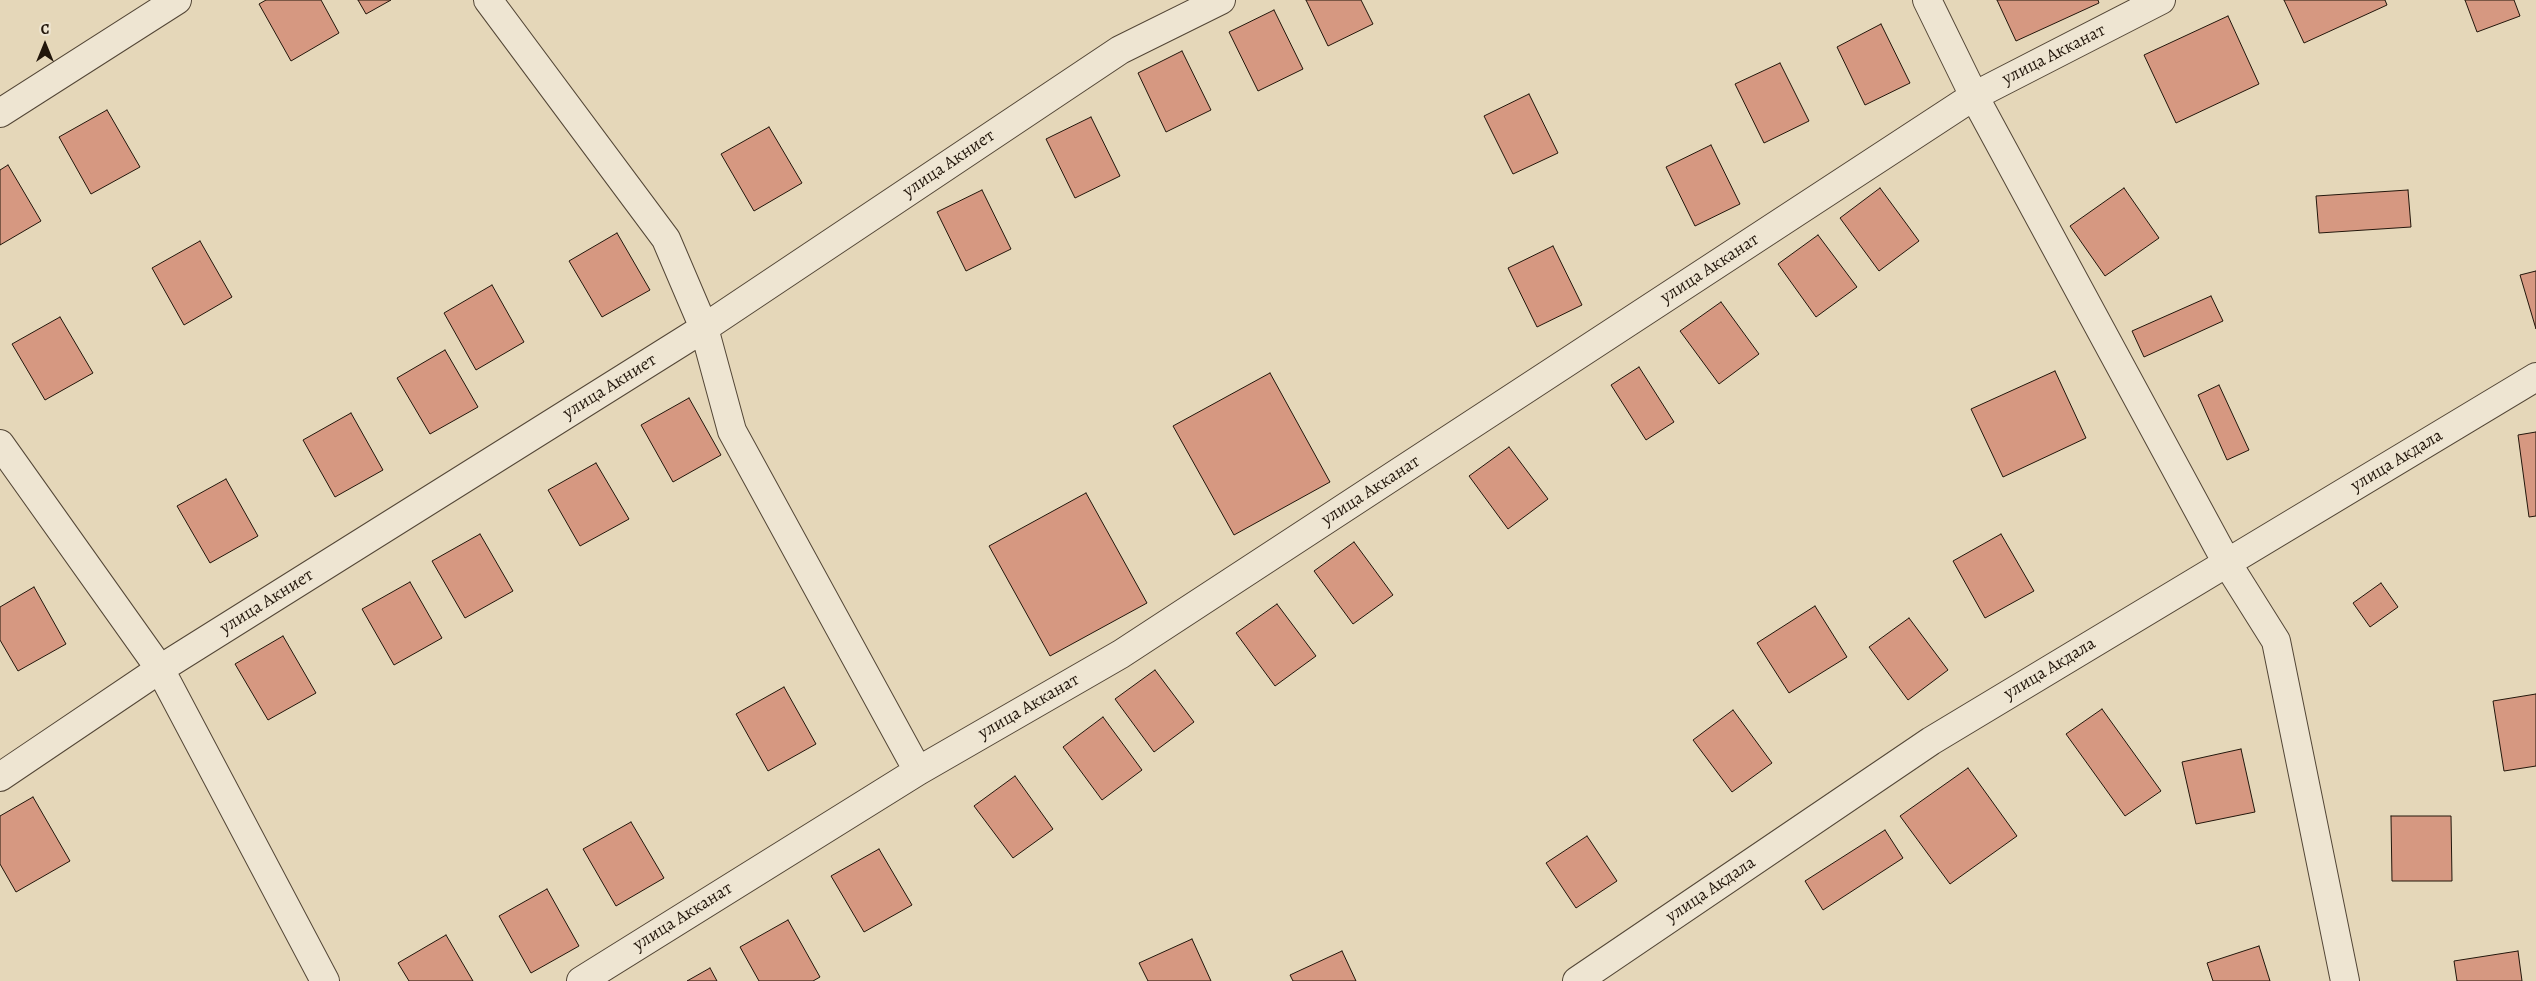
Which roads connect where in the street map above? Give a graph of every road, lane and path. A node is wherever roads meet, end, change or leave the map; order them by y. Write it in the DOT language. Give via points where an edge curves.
graph roads {
  1 [pos="177,0"];
  2 [pos="488,0"];
  3 [pos="1222,0"];
  4 [pos="1927,0"];
  5 [pos="2161,0"];
  6 [pos="1974,96"];
  7 [pos="0,113"];
  8 [pos="704,328"];
  9 [pos="2536,377"];
  10 [pos="0,444"];
  11 [pos="2227,563"];
  12 [pos="160,669"];
  13 [pos="918,772"];
  14 [pos="0,777"];
  15 [pos="325,981"];
  16 [pos="581,981"];
  17 [pos="1577,981"];
  18 [pos="2345,981"];
  1 -- 7 [label="street"];
  2 -- 8 [label="street" via="666,240"];
  3 -- 8 [label="street, улица Акниет" via="1120,50"];
  4 -- 6 [label="street"];
  5 -- 6 [label="street, улица Акканат"];
  6 -- 11 [label="street"];
  6 -- 13 [label="street, улица Акканат" via="1121,654"];
  8 -- 12 [label="street, улица Акниет"];
  8 -- 13 [label="street" via="732,431"];
  9 -- 11 [label="street, улица Акдала"];
  10 -- 12 [label="street"];
  11 -- 17 [label="street, улица Акдала" via="1931,741"];
  11 -- 18 [label="street" via="2276,641"];
  12 -- 14 [label="street, улица Акниет"];
  12 -- 15 [label="street"];
  13 -- 16 [label="street, улица Акканат"];
}
